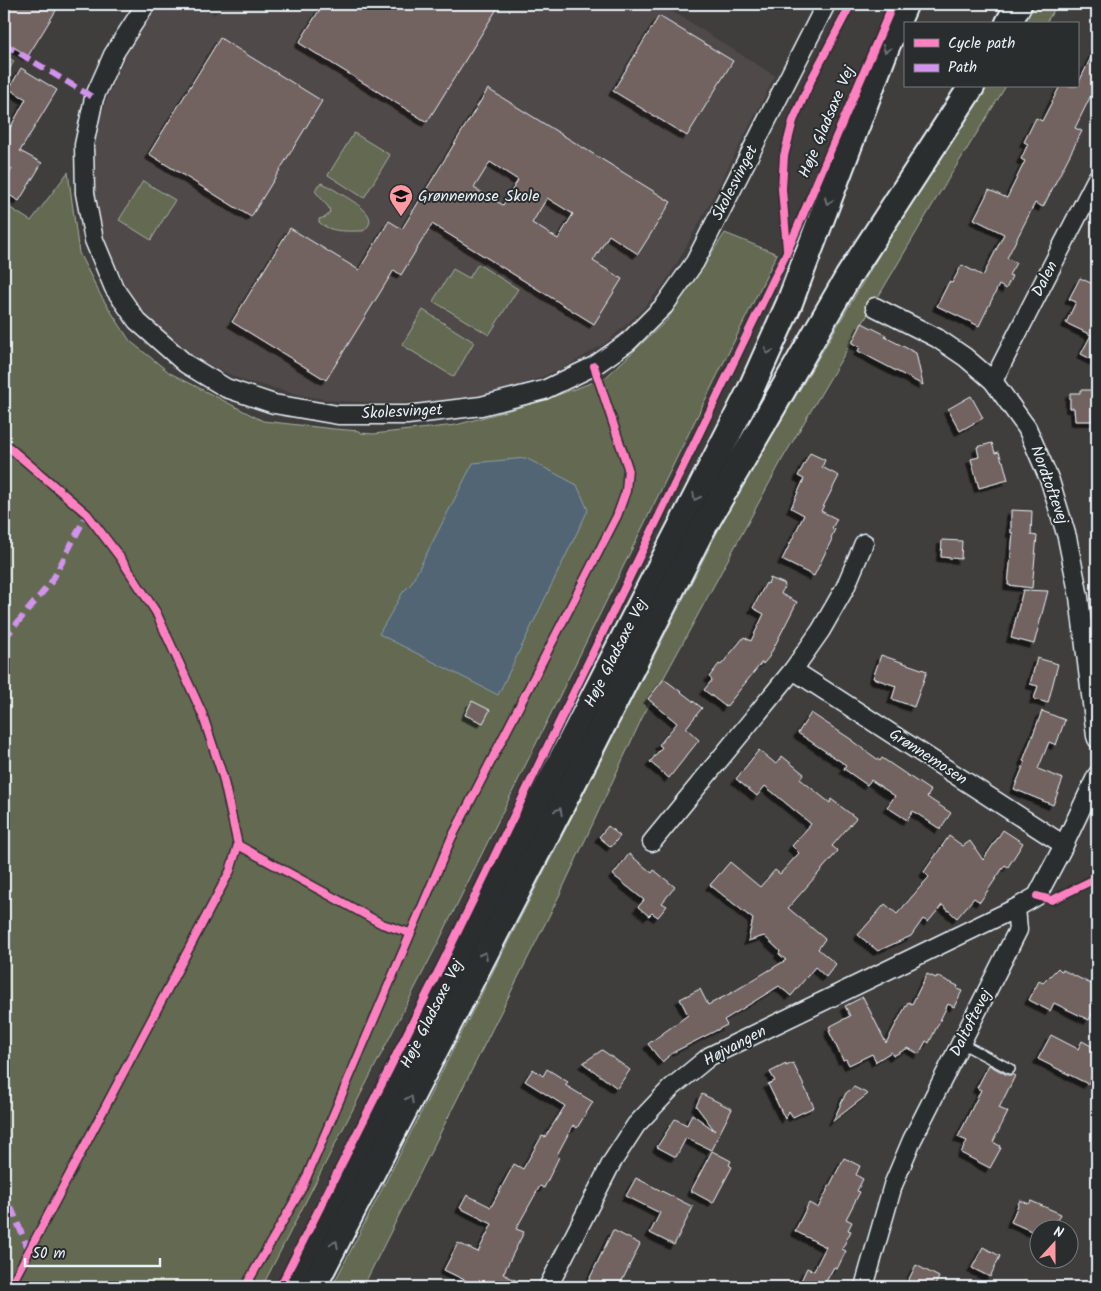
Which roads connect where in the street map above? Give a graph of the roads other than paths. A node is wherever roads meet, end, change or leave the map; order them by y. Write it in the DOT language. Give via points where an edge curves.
graph roads {
  1 [pos="146,4"];
  2 [pos="826,4"];
  3 [pos="905,4"];
  4 [pos="1019,4"];
  5 [pos="1009,22"];
  6 [pos="971,88"];
  7 [pos="1097,178"];
  8 [pos="875,307"];
  9 [pos="993,381"];
  10 [pos="864,543"];
  11 [pos="793,670"];
  12 [pos="1097,739"];
  13 [pos="1097,775"];
  14 [pos="652,842"];
  15 [pos="1064,844"];
  16 [pos="1016,908"];
  17 [pos="961,1043"];
  18 [pos="1010,1069"];
  19 [pos="292,1287"];
  20 [pos="313,1287"];
  21 [pos="548,1287"];
  22 [pos="864,1287"];
  1 -- 2 [label="street, Skolesvinget" via="114,55 94,98 84,145 85,193 94,240 114,288 137,321 186,364 226,388 274,404 338,415 407,415 481,406 544,390 594,366 628,342 664,306 695,262"];
  3 -- 19 [label="street, Høje Gladsaxe Vej, one-way" via="789,304 750,391"];
  4 -- 5 [label="street"];
  20 -- 6 [label="street, Høje Gladsaxe Vej, one-way" via="700,533 848,277"];
  7 -- 9 [label="street, Dalen"];
  8 -- 9 [label="street, Nordtoftevej" via="937,338"];
  9 -- 12 [label="street, Nordtoftevej" via="1027,428 1050,481 1067,537 1080,597"];
  10 -- 11 [label="street" via="826,622"];
  11 -- 14 [label="street"];
  11 -- 15 [label="street, Grønnemosen"];
  13 -- 15 [label="street"];
  15 -- 16 [label="street" via="1036,896"];
  16 -- 17 [label="street, Daltoftevej" via="1018,930"];
  16 -- 21 [label="street, Højvangen" via="710,1056 670,1088 636,1125 612,1162"];
  17 -- 18 [label="lane"];
  17 -- 22 [label="street, Daltoftevej" via="893,1185"];
}
